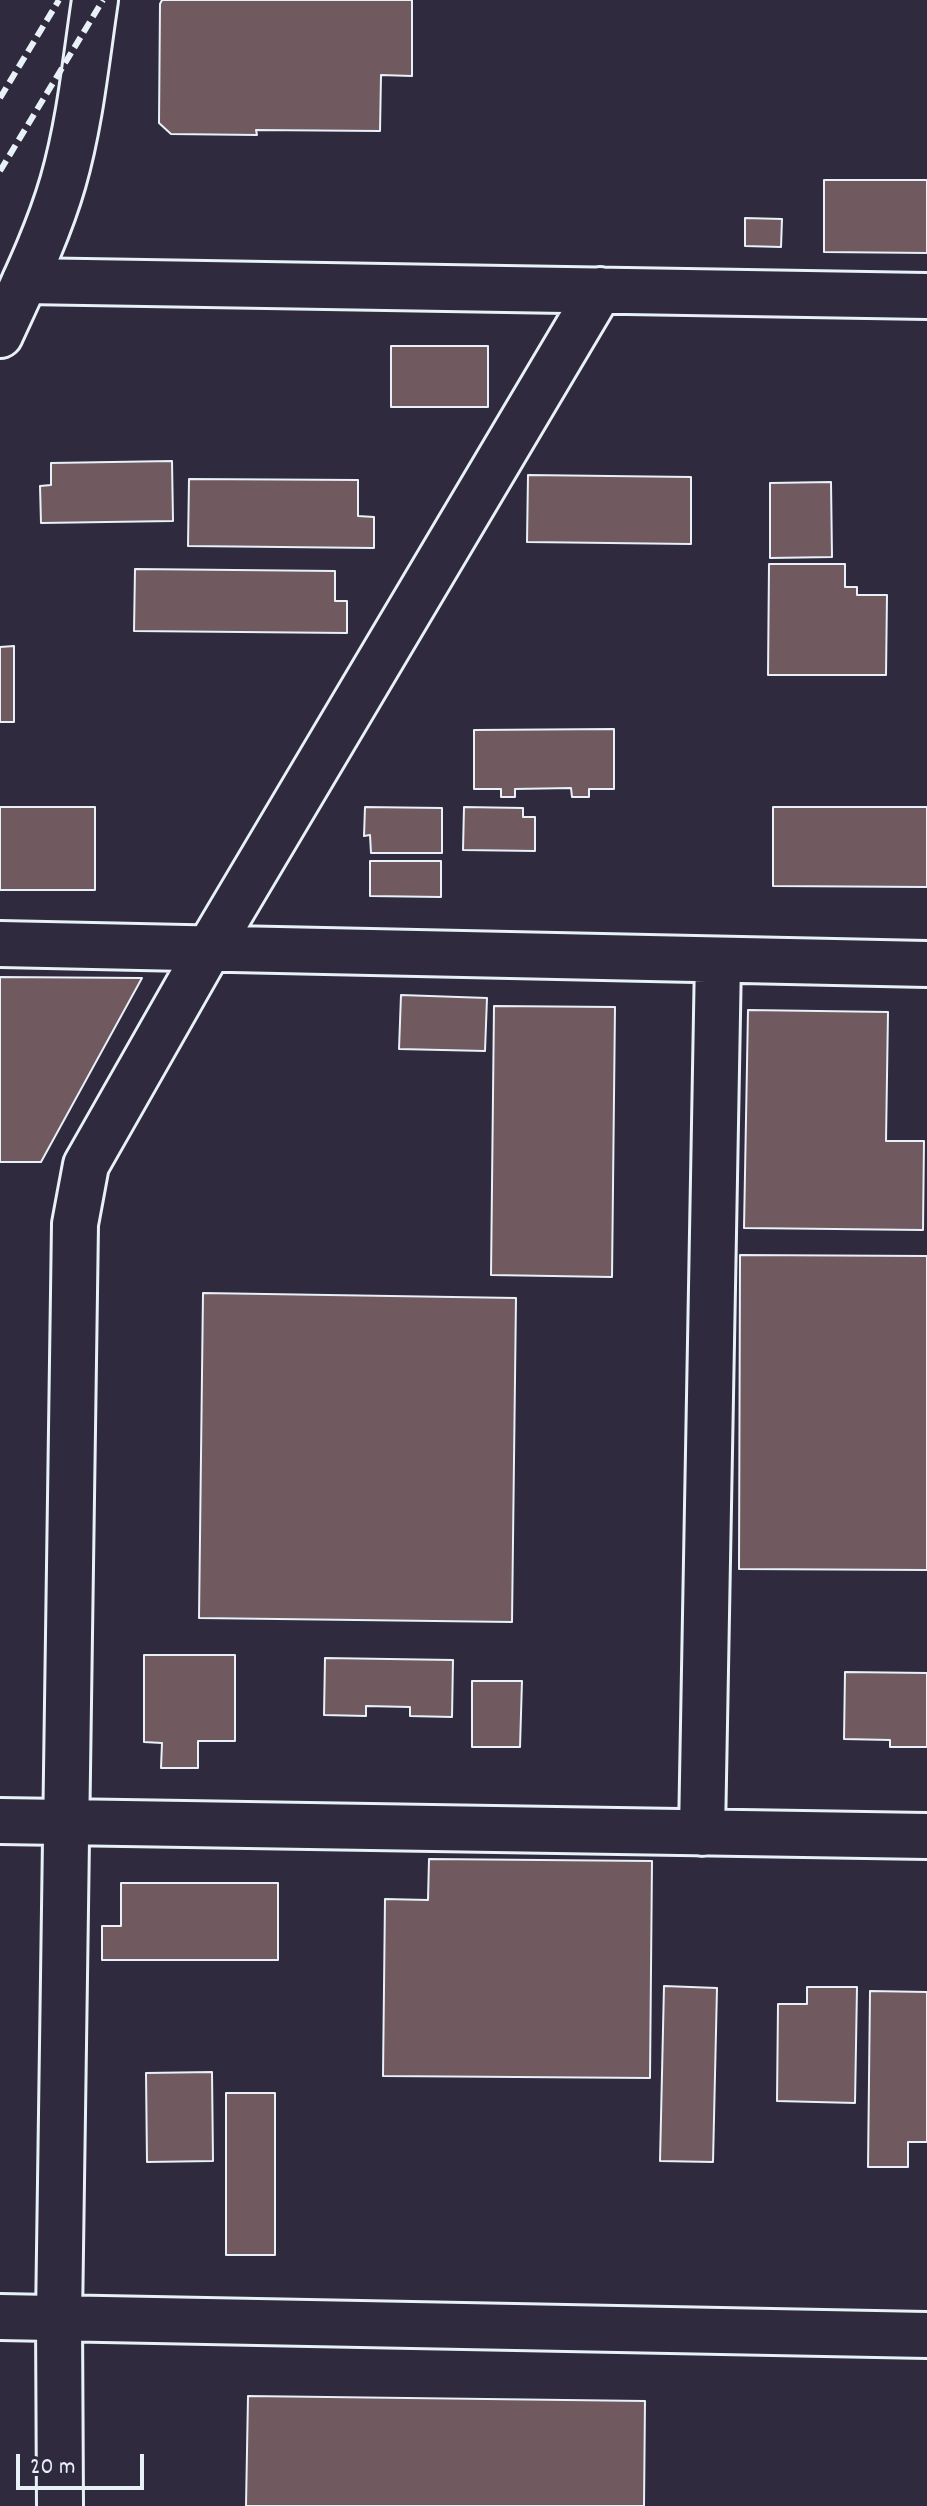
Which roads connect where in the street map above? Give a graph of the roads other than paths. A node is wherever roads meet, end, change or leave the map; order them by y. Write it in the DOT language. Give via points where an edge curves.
graph roads {
  1 [pos="95,0"];
  2 [pos="25,281"];
  3 [pos="600,290"];
  4 [pos="927,296"];
  5 [pos="0,335"];
  6 [pos="0,944"];
  7 [pos="210,947"];
  8 [pos="718,960"];
  9 [pos="927,964"];
  10 [pos="0,1821"];
  11 [pos="68,1822"];
  12 [pos="702,1833"];
  13 [pos="927,1836"];
  14 [pos="0,2317"];
  15 [pos="59,2318"];
  16 [pos="927,2335"];
  17 [pos="60,2506"];
  1 -- 2 [label="street" via="63,182"];
  2 -- 3 [label="street"];
  2 -- 5 [label="street"];
  3 -- 4 [label="street"];
  3 -- 7 [label="street"];
  6 -- 7 [label="street"];
  7 -- 8 [label="street"];
  7 -- 11 [label="street" via="86,1165 80,1188 75,1224"];
  8 -- 9 [label="street"];
  8 -- 12 [label="street"];
  10 -- 11 [label="street"];
  11 -- 12 [label="street"];
  11 -- 15 [label="street"];
  12 -- 13 [label="street"];
  14 -- 15 [label="street"];
  15 -- 16 [label="street"];
  15 -- 17 [label="street"];
}
